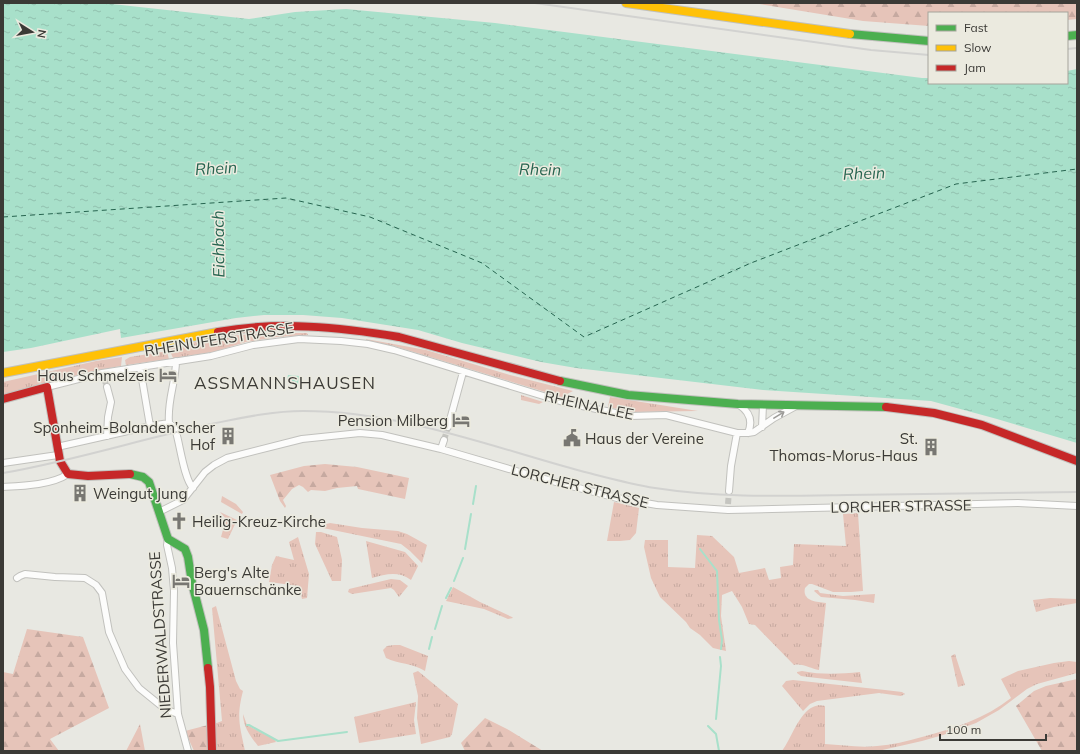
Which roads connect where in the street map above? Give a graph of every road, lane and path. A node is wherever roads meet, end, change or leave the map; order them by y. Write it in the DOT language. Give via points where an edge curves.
graph roads {
  1 [pos="626,3"];
  2 [pos="928,41"];
  3 [pos="176,361"];
  4 [pos="140,366"];
  5 [pos="463,372"];
  6 [pos="3,373"];
  7 [pos="47,387"];
  8 [pos="107,387"];
  9 [pos="3,399"];
  10 [pos="738,404"];
  11 [pos="763,405"];
  12 [pos="797,405"];
  13 [pos="169,423"];
  14 [pos="150,426"];
  15 [pos="448,427"];
  16 [pos="762,427"];
  17 [pos="737,433"];
  18 [pos="748,433"];
  19 [pos="107,436"];
  20 [pos="444,440"];
  21 [pos="441,449"];
  22 [pos="58,451"];
  23 [pos="1077,460"];
  24 [pos="3,463"];
  25 [pos="68,474"];
  26 [pos="3,487"];
  27 [pos="193,488"];
  28 [pos="729,491"];
  29 [pos="1077,506"];
  30 [pos="159,512"];
  31 [pos="168,539"];
  32 [pos="17,578"];
  33 [pos="178,714"];
  34 [pos="188,751"];
  35 [pos="212,751"];
  1 -- 2 [label="main road" via="857,36"];
  3 -- 4 [label="street, RHEINUFERSTRASSE"];
  3 -- 5 [label="street, RHEINUFERSTRASSE" via="280,341 334,341 381,346"];
  3 -- 13 [label="street"];
  4 -- 7 [label="street, RHEINUFERSTRASSE"];
  4 -- 14 [label="street"];
  5 -- 15 [label="street"];
  5 -- 17 [label="street, RHEINALLEE" via="563,402 630,416 666,415"];
  6 -- 10 [label="main road" via="225,331 305,326 353,330 399,338 548,380 628,395"];
  7 -- 9 [label="main road, RHEINUFERSTRASSE"];
  7 -- 22 [label="main road"];
  8 -- 19 [label="street" via="112,402"];
  10 -- 11 [label="main road"];
  10 -- 18 [label="street" via="749,414"];
  11 -- 12 [label="main road"];
  11 -- 16 [label="street"];
  16 -- 12 [label="street, RHEINALLEE, one-way"];
  12 -- 23 [label="main road" via="885,407 946,416 982,425"];
  13 -- 14 [label="street"];
  13 -- 27 [label="street" via="176,432 189,483"];
  14 -- 19 [label="street"];
  16 -- 18 [label="street, RHEINALLEE"];
  17 -- 18 [label="street, RHEINALLEE"];
  17 -- 28 [label="street"];
  19 -- 22 [label="street"];
  20 -- 21 [label="street"];
  21 -- 27 [label="street, LORCHER STRASSE" via="382,435 360,433 302,439 227,458 205,472"];
  21 -- 29 [label="street, LORCHER STRASSE" via="617,498 657,505 728,507 1014,503"];
  22 -- 24 [label="street" via="31,459"];
  22 -- 25 [label="main road" via="61,465"];
  25 -- 26 [label="street" via="52,481"];
  25 -- 30 [label="main road" via="78,477 102,474 140,475 150,484"];
  27 -- 30 [label="street, LORCHER STRASSE" via="183,500"];
  30 -- 31 [label="main road"];
  31 -- 33 [label="street, NIEDERWALDSTRASSE" via="174,591 173,643"];
  31 -- 35 [label="main road" via="186,552 203,623 210,687"];
  32 -- 33 [label="street" via="25,574 85,578 96,585 102,593 110,632 125,669 139,688 160,705"];
  33 -- 34 [label="street, NIEDERWALDSTRASSE"];
}
